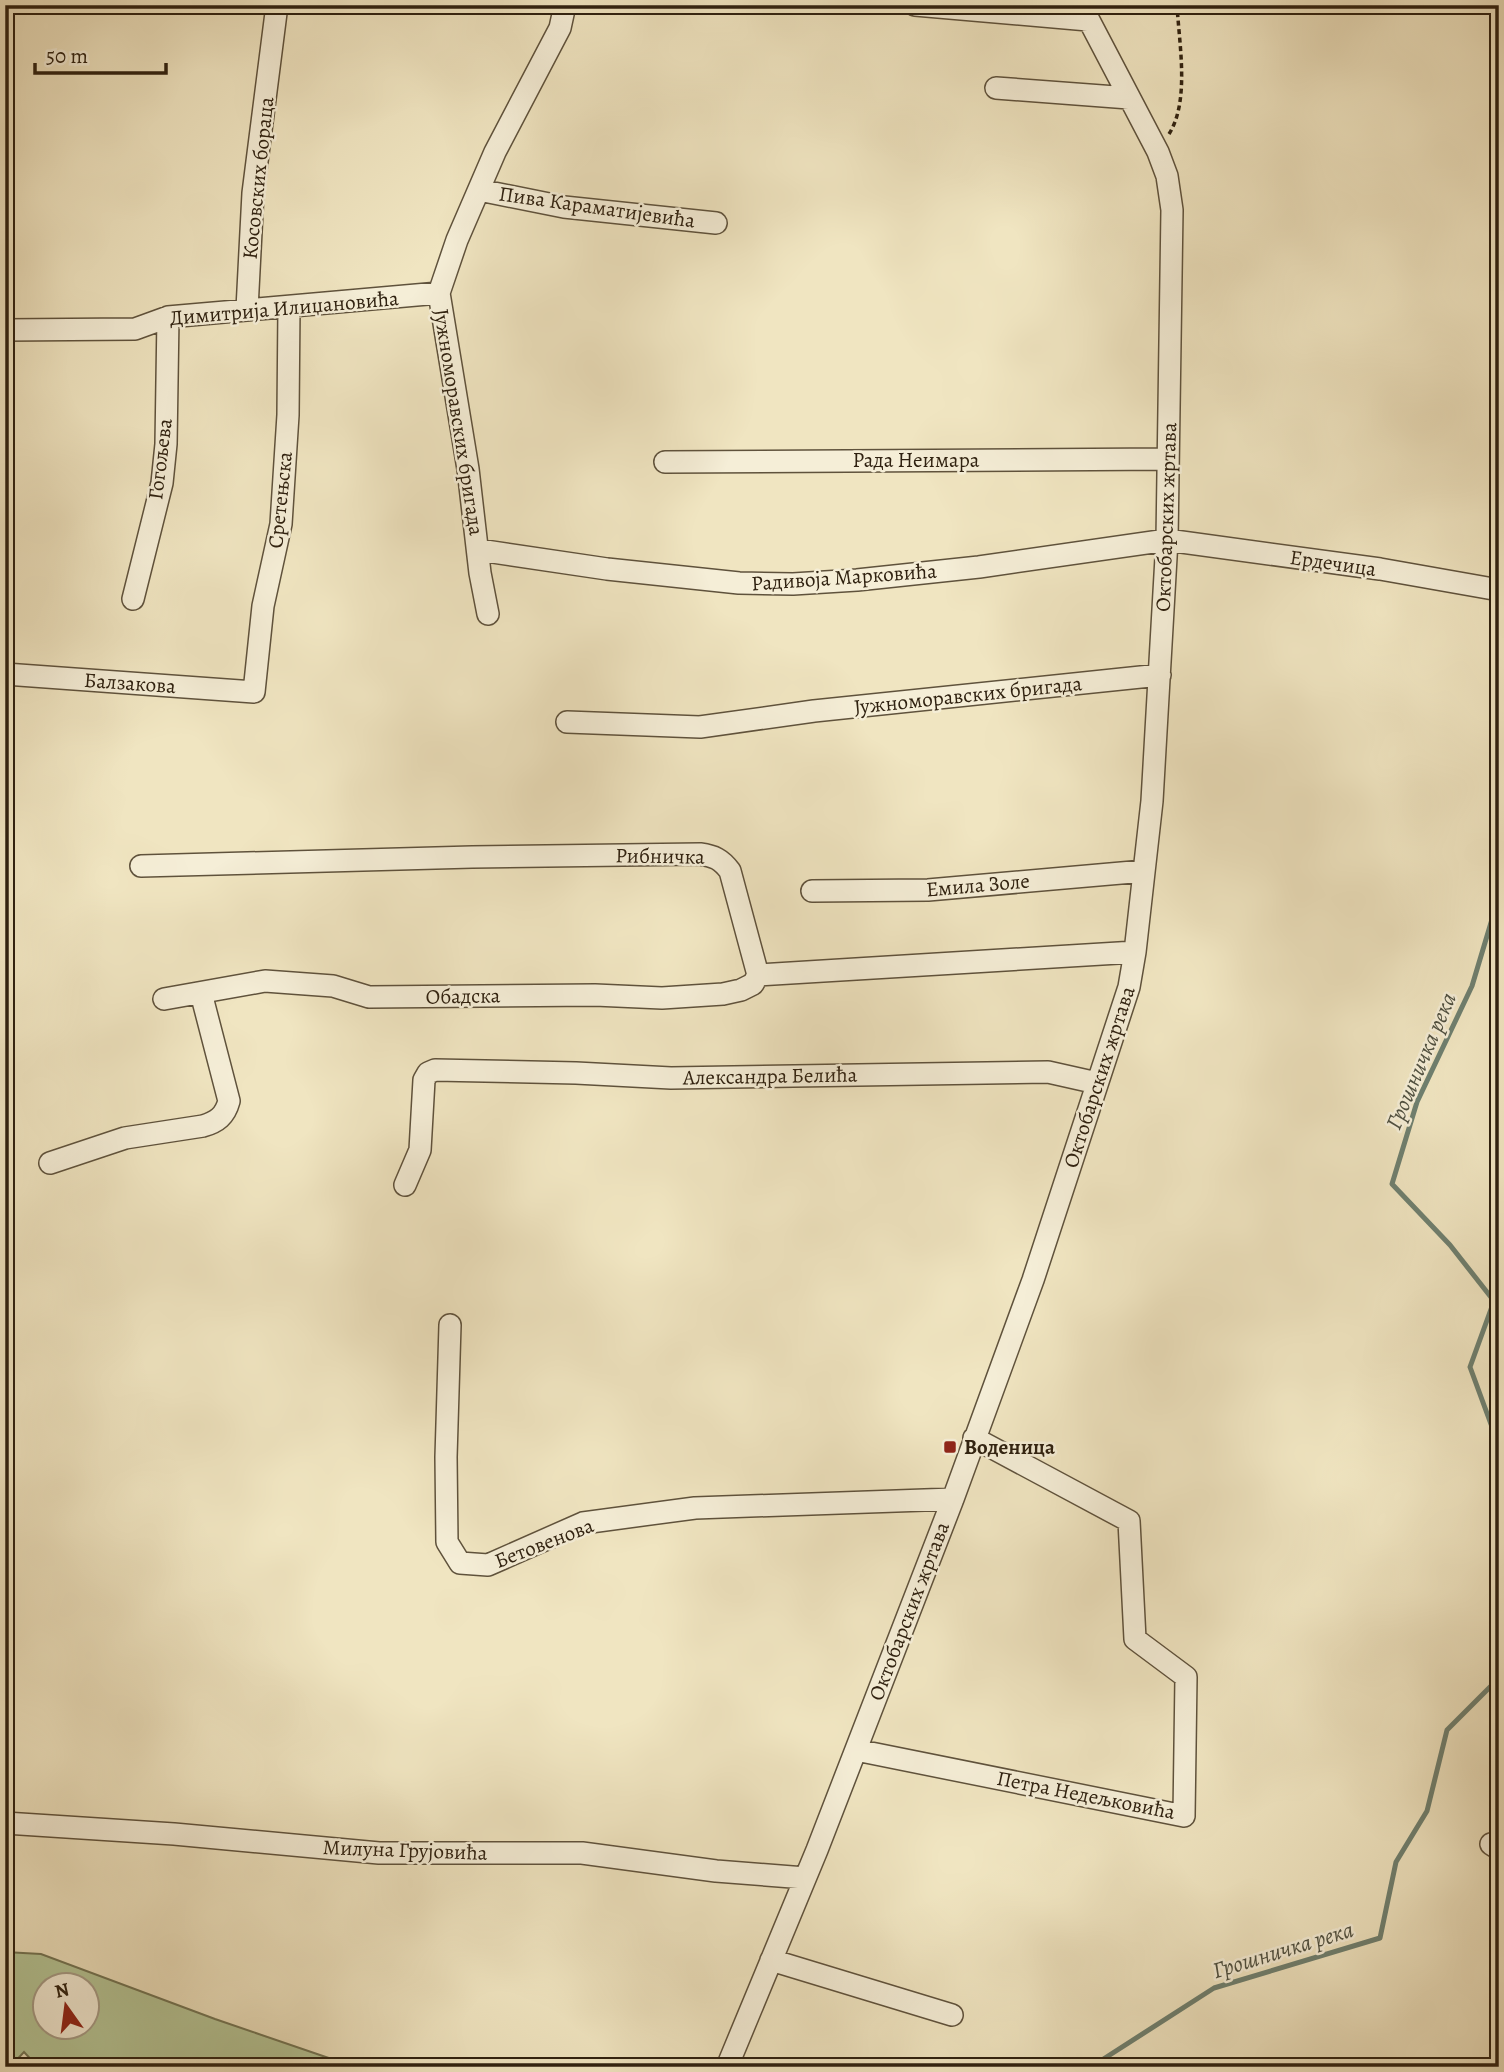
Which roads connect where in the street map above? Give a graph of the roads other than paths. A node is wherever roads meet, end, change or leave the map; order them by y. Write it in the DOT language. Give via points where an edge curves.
graph roads {
  1 [pos="277,5"];
  2 [pos="565,5"];
  3 [pos="915,5"];
  4 [pos="1084,12"];
  5 [pos="996,88"];
  6 [pos="1129,98"];
  7 [pos="479,190"];
  8 [pos="716,223"];
  9 [pos="439,293"];
  10 [pos="289,307"];
  11 [pos="247,309"];
  12 [pos="168,317"];
  13 [pos="5,330"];
  14 [pos="1168,459"];
  15 [pos="665,461"];
  16 [pos="1167,540"];
  17 [pos="479,550"];
  18 [pos="1499,590"];
  19 [pos="133,599"];
  20 [pos="488,614"];
  21 [pos="5,674"];
  22 [pos="1160,675"];
  23 [pos="254,692"];
  24 [pos="567,722"];
  25 [pos="141,866"];
  26 [pos="1144,871"];
  27 [pos="812,891"];
  28 [pos="1135,952"];
  29 [pos="758,975"];
  30 [pos="201,993"];
  31 [pos="164,999"];
  32 [pos="1097,1083"];
  33 [pos="50,1163"];
  34 [pos="405,1185"];
  35 [pos="450,1325"];
  36 [pos="974,1438"];
  37 [pos="953,1499"];
  38 [pos="856,1750"];
  39 [pos="5,1824"];
  40 [pos="805,1878"];
  41 [pos="771,1960"];
  42 [pos="952,2015"];
  43 [pos="727,2067"];
  1 -- 11 [label="street, Косовских бораца" via="253,193"];
  2 -- 7 [label="street, Јужноморавских бригада" via="559,28"];
  3 -- 4 [label="street"];
  4 -- 6 [label="street, Октобарских жртава"];
  5 -- 6 [label="street"];
  6 -- 14 [label="street, Октобарских жртава" via="1158,152 1172,210"];
  7 -- 8 [label="street, Пива Караматијевића" via="564,207"];
  7 -- 9 [label="street, Јужноморавских бригада"];
  9 -- 10 [label="street, Димитрија Илиџановића"];
  9 -- 17 [label="street, Јужноморавских бригада"];
  10 -- 11 [label="street, Димитрија Илиџановића"];
  10 -- 23 [label="street, Сретењска" via="281,524 263,606"];
  11 -- 12 [label="street, Димитрија Илиџановића"];
  12 -- 13 [label="street, Димитрија Илиџановића" via="135,329"];
  12 -- 19 [label="street, Гогољева" via="162,483"];
  14 -- 15 [label="street, Рада Неимара"];
  14 -- 16 [label="street, Октобарских жртава"];
  16 -- 17 [label="street, Радивоја Марковића" via="979,567 793,584 726,582"];
  16 -- 18 [label="street, Ердечица"];
  16 -- 22 [label="street, Октобарских жртава"];
  17 -- 20 [label="street, Јужноморавских бригада"];
  21 -- 23 [label="street, Балзакова"];
  22 -- 24 [label="street, Јужноморавских бригада" via="700,727"];
  22 -- 26 [label="street, Октобарских жртава"];
  25 -- 29 [label="street, Рибничка" via="714,856 730,871"];
  26 -- 27 [label="street, Емила Золе" via="928,890"];
  26 -- 28 [label="street, Октобарских жртава"];
  28 -- 29 [label="street"];
  28 -- 32 [label="street, Октобарских жртава" via="1125,1003"];
  29 -- 30 [label="street, Обадска" via="741,990 662,998 369,997 333,986 265,981"];
  30 -- 31 [label="street, Обадска"];
  30 -- 33 [label="street" via="229,1101 222,1117 203,1126 125,1138"];
  32 -- 34 [label="street, Александра Белића" via="1048,1072 671,1078 442,1069 428,1073 424,1080 420,1150"];
  32 -- 36 [label="street, Октобарских жртава" via="1033,1280"];
  35 -- 37 [label="street, Бетовенова" via="447,1542 460,1563 488,1565 583,1523 683,1509"];
  36 -- 37 [label="street, Октобарских жртава"];
  36 -- 38 [label="street, Петра Недељковића" via="1129,1521 1135,1639 1186,1677 1184,1816"];
  37 -- 38 [label="street, Октобарских жртава"];
  38 -- 40 [label="street, Октобарских жртава"];
  39 -- 40 [label="street, Милуна Грујовића" via="379,1853 582,1853"];
  40 -- 41 [label="street, Октобарских жртава"];
  41 -- 42 [label="street"];
  41 -- 43 [label="street, Октобарских жртава"];
}
